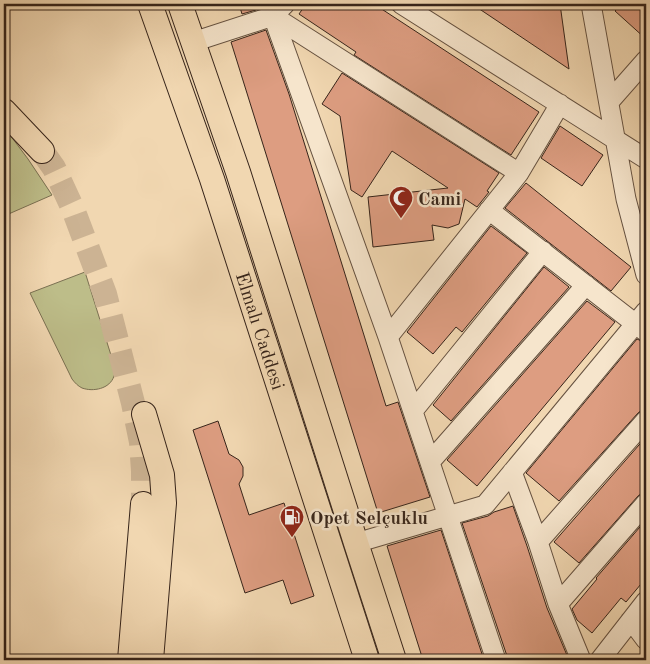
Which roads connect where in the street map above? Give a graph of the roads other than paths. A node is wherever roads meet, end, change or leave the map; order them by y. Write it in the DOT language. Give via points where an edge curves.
graph roads {
  1 [pos="150,4"];
  2 [pos="180,4"];
  3 [pos="401,4"];
  4 [pos="591,4"];
  5 [pos="279,10"];
  6 [pos="193,42"];
  7 [pos="646,60"];
  8 [pos="609,102"];
  9 [pos="560,104"];
  10 [pos="4,111"];
  11 [pos="616,139"];
  12 [pos="42,151"];
  13 [pos="646,159"];
  14 [pos="519,173"];
  15 [pos="489,210"];
  16 [pos="643,247"];
  17 [pos="543,251"];
  18 [pos="646,275"];
  19 [pos="586,285"];
  20 [pos="643,322"];
  21 [pos="388,337"];
  22 [pos="413,411"];
  23 [pos="144,414"];
  24 [pos="646,420"];
  25 [pos="430,462"];
  26 [pos="512,472"];
  27 [pos="646,503"];
  28 [pos="143,504"];
  29 [pos="448,515"];
  30 [pos="538,542"];
  31 [pos="356,543"];
  32 [pos="646,601"];
  33 [pos="558,604"];
  34 [pos="630,620"];
  35 [pos="646,640"];
  36 [pos="130,660"];
  37 [pos="151,660"];
  38 [pos="367,660"];
  39 [pos="394,660"];
  40 [pos="496,660"];
  41 [pos="581,660"];
  42 [pos="600,660"];
  1 -- 38 [label="main road, Elmalı Caddesi" via="212,179"];
  2 -- 6 [label="main road, Elmalı Caddesi"];
  3 -- 9 [label="street"];
  4 -- 8 [label="street"];
  5 -- 6 [label="street"];
  5 -- 14 [label="street"];
  5 -- 21 [label="street"];
  6 -- 31 [label="main road, Elmalı Caddesi" via="238,172"];
  7 -- 8 [label="street"];
  8 -- 11 [label="street"];
  9 -- 11 [label="street"];
  9 -- 14 [label="street"];
  10 -- 12 [label="main road"];
  11 -- 13 [label="street"];
  11 -- 16 [label="street" via="626,199"];
  14 -- 15 [label="street"];
  15 -- 17 [label="street"];
  15 -- 21 [label="street"];
  16 -- 18 [label="street"];
  17 -- 19 [label="street"];
  17 -- 22 [label="street"];
  19 -- 20 [label="street"];
  19 -- 25 [label="street"];
  20 -- 26 [label="street"];
  21 -- 22 [label="street"];
  22 -- 25 [label="street"];
  23 -- 37 [label="main road" via="162,475 164,502"];
  24 -- 30 [label="street"];
  25 -- 29 [label="street"];
  26 -- 29 [label="street" via="485,505"];
  26 -- 30 [label="street"];
  27 -- 33 [label="street"];
  28 -- 36 [label="main road"];
  29 -- 31 [label="street"];
  29 -- 40 [label="street"];
  30 -- 33 [label="street"];
  31 -- 39 [label="main road, Elmalı Caddesi"];
  32 -- 34 [label="street"];
  33 -- 41 [label="street"];
  34 -- 35 [label="street"];
  34 -- 42 [label="street"];
}
